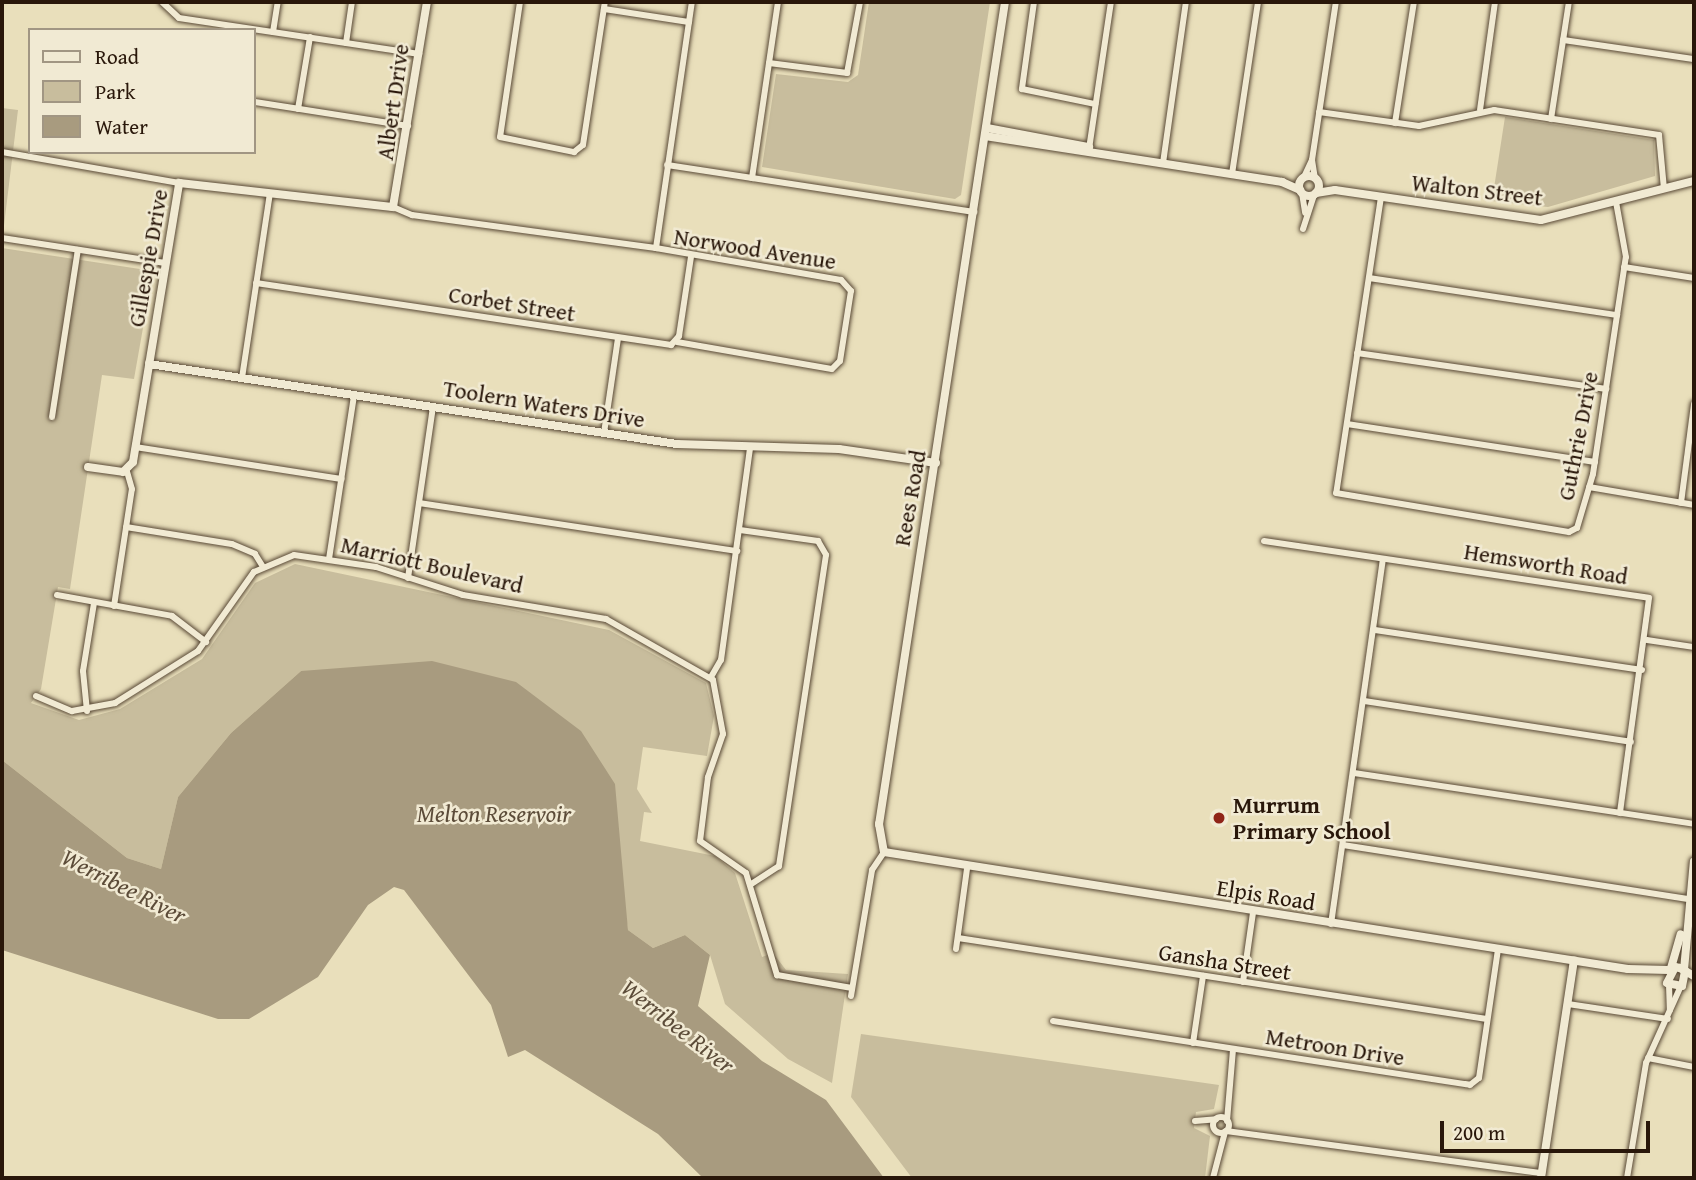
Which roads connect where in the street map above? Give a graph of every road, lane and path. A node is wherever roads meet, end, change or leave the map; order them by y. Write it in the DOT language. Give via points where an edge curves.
graph roads {
  1 [pos="162,2"];
  2 [pos="278,2"];
  3 [pos="352,2"];
  4 [pos="427,2"];
  5 [pos="520,2"];
  6 [pos="692,2"];
  7 [pos="778,2"];
  8 [pos="860,2"];
  9 [pos="1005,2"];
  10 [pos="1034,2"];
  11 [pos="1111,2"];
  12 [pos="1186,2"];
  13 [pos="1258,2"];
  14 [pos="1336,2"];
  15 [pos="1414,2"];
  16 [pos="1495,2"];
  17 [pos="1569,2"];
  18 [pos="604,5"];
  19 [pos="689,22"];
  20 [pos="246,28"];
  21 [pos="256,29"];
  22 [pos="273,32"];
  23 [pos="310,37"];
  24 [pos="1563,40"];
  25 [pos="346,43"];
  26 [pos="419,54"];
  27 [pos="1694,59"];
  28 [pos="769,63"];
  29 [pos="256,102"];
  30 [pos="1096,104"];
  31 [pos="298,109"];
  32 [pos="1480,110"];
  33 [pos="1319,112"];
  34 [pos="1551,119"];
  35 [pos="1395,123"];
  36 [pos="408,126"];
  37 [pos="986,132"];
  38 [pos="1089,150"];
  39 [pos="2,152"];
  40 [pos="68,154"];
  41 [pos="1312,160"];
  42 [pos="66,162"];
  43 [pos="1163,163"];
  44 [pos="667,166"];
  45 [pos="1232,174"];
  46 [pos="752,178"];
  47 [pos="1302,178"];
  48 [pos="1316,179"];
  49 [pos="1694,181"];
  50 [pos="1282,182"];
  51 [pos="179,183"];
  52 [pos="1664,189"];
  53 [pos="1335,190"];
  54 [pos="1301,192"];
  55 [pos="270,193"];
  56 [pos="1315,194"];
  57 [pos="1381,197"];
  58 [pos="1616,202"];
  59 [pos="393,207"];
  60 [pos="974,212"];
  61 [pos="1305,213"];
  62 [pos="1303,229"];
  63 [pos="2,238"];
  64 [pos="656,248"];
  65 [pos="78,250"];
  66 [pos="691,257"];
  67 [pos="165,264"];
  68 [pos="1625,267"];
  69 [pos="1369,278"];
  70 [pos="1694,278"];
  71 [pos="256,283"];
  72 [pos="1617,315"];
  73 [pos="618,338"];
  74 [pos="677,342"];
  75 [pos="1357,353"];
  76 [pos="149,364"];
  77 [pos="242,378"];
  78 [pos="1606,389"];
  79 [pos="354,395"];
  80 [pos="1694,404"];
  81 [pos="433,407"];
  82 [pos="52,417"];
  83 [pos="1347,424"];
  84 [pos="604,433"];
  85 [pos="135,447"];
  86 [pos="750,448"];
  87 [pos="1595,462"];
  88 [pos="936,463"];
  89 [pos="88,467"];
  90 [pos="127,471"];
  91 [pos="342,479"];
  92 [pos="1589,487"];
  93 [pos="419,503"];
  94 [pos="1681,503"];
  95 [pos="1694,505"];
  96 [pos="126,527"];
  97 [pos="740,530"];
  98 [pos="1264,541"];
  99 [pos="737,551"];
  100 [pos="330,559"];
  101 [pos="1383,560"];
  102 [pos="263,567"];
  103 [pos="408,578"];
  104 [pos="57,595"];
  105 [pos="94,603"];
  106 [pos="114,606"];
  107 [pos="1375,629"];
  108 [pos="1647,640"];
  109 [pos="206,642"];
  110 [pos="1694,647"];
  111 [pos="1642,670"];
  112 [pos="710,677"];
  113 [pos="36,696"];
  114 [pos="1364,701"];
  115 [pos="87,710"];
  116 [pos="1631,741"];
  117 [pos="1353,773"];
  118 [pos="1620,813"];
  119 [pos="1694,824"];
  120 [pos="1343,845"];
  121 [pos="884,852"];
  122 [pos="1694,861"];
  123 [pos="967,869"];
  124 [pos="751,884"];
  125 [pos="1688,899"];
  126 [pos="1253,912"];
  127 [pos="1686,917"];
  128 [pos="1331,924"];
  129 [pos="958,939"];
  130 [pos="956,949"];
  131 [pos="1498,950"];
  132 [pos="1574,960"];
  133 [pos="1670,969"];
  134 [pos="1684,970"];
  135 [pos="1642,971"];
  136 [pos="1203,976"];
  137 [pos="1694,976"];
  138 [pos="1243,982"];
  139 [pos="1668,984"];
  140 [pos="1694,986"];
  141 [pos="1681,987"];
  142 [pos="852,988"];
  143 [pos="850,996"];
  144 [pos="1568,1004"];
  145 [pos="1669,1016"];
  146 [pos="1487,1019"];
  147 [pos="1053,1021"];
  148 [pos="1193,1043"];
  149 [pos="1233,1049"];
  150 [pos="1648,1058"];
  151 [pos="1694,1067"];
  152 [pos="1226,1097"];
  153 [pos="1217,1119"];
  154 [pos="1228,1121"];
  155 [pos="1245,1129"];
  156 [pos="1215,1130"];
  157 [pos="1226,1132"];
  158 [pos="1218,1148"];
  159 [pos="1542,1176"];
  160 [pos="1213,1178"];
  161 [pos="1627,1178"];
  1 -- 20 [label="street" via="179,18"];
  2 -- 22 [label="street"];
  3 -- 25 [label="street"];
  4 -- 26 [label="street, Albert Drive"];
  5 -- 18 [label="street" via="500,136 574,152 583,145"];
  6 -- 19 [label="street, Norwood Avenue"];
  7 -- 28 [label="street"];
  8 -- 28 [label="street" via="847,73"];
  9 -- 37 [label="street, Rees Road"];
  10 -- 30 [label="street" via="1022,89"];
  11 -- 30 [label="street"];
  12 -- 43 [label="street"];
  13 -- 45 [label="street"];
  14 -- 33 [label="street"];
  15 -- 35 [label="street"];
  16 -- 32 [label="street"];
  17 -- 24 [label="street"];
  18 -- 19 [label="street"];
  19 -- 44 [label="street, Norwood Avenue"];
  21 -- 22 [label="street"];
  22 -- 23 [label="street"];
  23 -- 25 [label="street"];
  23 -- 31 [label="street"];
  24 -- 27 [label="street"];
  24 -- 34 [label="street"];
  25 -- 26 [label="street"];
  26 -- 36 [label="street, Albert Drive"];
  28 -- 46 [label="street"];
  29 -- 31 [label="street"];
  30 -- 38 [label="street"];
  31 -- 36 [label="street"];
  32 -- 34 [label="street"];
  32 -- 35 [label="street" via="1425,126"];
  33 -- 35 [label="street"];
  33 -- 41 [label="street"];
  34 -- 52 [label="street" via="1659,135"];
  36 -- 59 [label="street, Albert Drive"];
  37 -- 38 [label="street"];
  37 -- 60 [label="street, Rees Road"];
  38 -- 43 [label="street"];
  39 -- 42 [label="street"];
  40 -- 42 [label="street"];
  41 -- 47 [label="street"];
  41 -- 48 [label="street"];
  42 -- 51 [label="street"];
  43 -- 45 [label="street"];
  44 -- 46 [label="street"];
  44 -- 64 [label="street, Norwood Avenue"];
  45 -- 50 [label="street"];
  46 -- 60 [label="street"];
  47 -- 48 [label="street"];
  47 -- 50 [label="street"];
  47 -- 54 [label="street"];
  48 -- 53 [label="street, Walton Street"];
  48 -- 56 [label="street"];
  49 -- 52 [label="street, Walton Street"];
  50 -- 54 [label="street"];
  51 -- 55 [label="street, Gillespie Drive"];
  51 -- 67 [label="street, Gillespie Drive"];
  52 -- 58 [label="street, Walton Street"];
  53 -- 56 [label="street, Walton Street"];
  53 -- 57 [label="street, Walton Street"];
  54 -- 56 [label="street, Walton Street"];
  54 -- 61 [label="street"];
  55 -- 59 [label="street, Gillespie Drive"];
  55 -- 71 [label="street"];
  56 -- 61 [label="street"];
  57 -- 58 [label="street, Walton Street" via="1541,220"];
  57 -- 69 [label="street"];
  58 -- 68 [label="street, Guthrie Drive" via="1627,243"];
  59 -- 64 [label="street" via="412,215"];
  60 -- 88 [label="street, Rees Road"];
  61 -- 62 [label="street"];
  63 -- 65 [label="street"];
  64 -- 66 [label="street, Norwood Avenue"];
  65 -- 67 [label="street"];
  65 -- 82 [label="street"];
  66 -- 74 [label="street"];
  66 -- 74 [label="street, Norwood Avenue" via="846,281 851,291 840,361 827,369"];
  67 -- 76 [label="street, Gillespie Drive"];
  68 -- 70 [label="street"];
  68 -- 72 [label="street, Guthrie Drive"];
  69 -- 72 [label="street"];
  69 -- 75 [label="street"];
  71 -- 73 [label="street, Corbet Street"];
  71 -- 77 [label="street"];
  72 -- 78 [label="street, Guthrie Drive"];
  73 -- 74 [label="street, Corbet Street"];
  73 -- 84 [label="street"];
  75 -- 78 [label="street"];
  75 -- 83 [label="street"];
  76 -- 77 [label="street, Toolern Waters Drive"];
  76 -- 85 [label="street, Gillespie Drive"];
  77 -- 79 [label="street, Toolern Waters Drive"];
  78 -- 87 [label="street, Guthrie Drive"];
  79 -- 81 [label="street, Toolern Waters Drive"];
  79 -- 91 [label="street"];
  80 -- 94 [label="street"];
  81 -- 84 [label="street, Toolern Waters Drive"];
  81 -- 93 [label="street"];
  83 -- 87 [label="street"];
  83 -- 92 [label="street, Guthrie Drive" via="1336,493 1569,531 1577,528"];
  84 -- 86 [label="street, Toolern Waters Drive"];
  85 -- 90 [label="street, Gillespie Drive"];
  85 -- 91 [label="street"];
  86 -- 88 [label="street, Toolern Waters Drive" via="839,449"];
  86 -- 97 [label="street"];
  87 -- 92 [label="street, Guthrie Drive"];
  88 -- 121 [label="street, Rees Road" via="879,824"];
  89 -- 90 [label="street"];
  90 -- 96 [label="street" via="132,489"];
  91 -- 100 [label="street"];
  92 -- 94 [label="street"];
  93 -- 99 [label="street"];
  93 -- 103 [label="street"];
  94 -- 95 [label="street"];
  96 -- 102 [label="street" via="232,544 255,554"];
  96 -- 106 [label="street"];
  97 -- 99 [label="street"];
  97 -- 124 [label="street" via="818,541 826,555 779,866"];
  98 -- 101 [label="street, Hemsworth Road"];
  99 -- 112 [label="street" via="721,660"];
  100 -- 102 [label="street, Marriott Boulevard" via="294,555"];
  100 -- 103 [label="street, Marriott Boulevard"];
  101 -- 107 [label="street"];
  101 -- 108 [label="street, Hemsworth Road" via="1645,597 1652,605"];
  102 -- 109 [label="street, Marriott Boulevard" via="246,581"];
  103 -- 112 [label="street, Marriott Boulevard" via="463,595 599,617"];
  104 -- 105 [label="street"];
  105 -- 106 [label="street"];
  105 -- 115 [label="street" via="83,671"];
  106 -- 109 [label="street" via="172,616"];
  107 -- 111 [label="street"];
  107 -- 114 [label="street"];
  108 -- 110 [label="street"];
  108 -- 111 [label="street, Hemsworth Road"];
  109 -- 115 [label="street, Marriott Boulevard" via="115,702"];
  111 -- 116 [label="street, Hemsworth Road"];
  112 -- 124 [label="street" via="723,734 699,838 740,866"];
  113 -- 115 [label="street, Marriott Boulevard" via="62,709"];
  114 -- 116 [label="street"];
  114 -- 117 [label="street"];
  116 -- 118 [label="street, Hemsworth Road"];
  117 -- 118 [label="street"];
  117 -- 120 [label="street"];
  118 -- 119 [label="street"];
  120 -- 125 [label="street"];
  120 -- 128 [label="street"];
  121 -- 123 [label="street, Elpis Road"];
  121 -- 142 [label="street" via="872,870"];
  122 -- 125 [label="street"];
  123 -- 126 [label="street, Elpis Road"];
  123 -- 129 [label="street"];
  124 -- 142 [label="street" via="777,975"];
  125 -- 127 [label="street"];
  126 -- 128 [label="street, Elpis Road"];
  126 -- 138 [label="street"];
  127 -- 133 [label="street"];
  127 -- 134 [label="street"];
  128 -- 131 [label="street, Elpis Road"];
  129 -- 130 [label="street"];
  129 -- 136 [label="street, Gansha Street"];
  131 -- 132 [label="street, Elpis Road"];
  131 -- 146 [label="street, Metroon Drive"];
  132 -- 135 [label="street, Elpis Road"];
  132 -- 144 [label="street"];
  133 -- 134 [label="street, Elpis Road"];
  133 -- 135 [label="street, Elpis Road"];
  133 -- 139 [label="street"];
  134 -- 137 [label="street"];
  134 -- 141 [label="street"];
  135 -- 139 [label="street, Elpis Road"];
  136 -- 138 [label="street, Gansha Street"];
  136 -- 148 [label="street"];
  138 -- 146 [label="street, Gansha Street"];
  139 -- 141 [label="street, Elpis Road"];
  139 -- 145 [label="street"];
  140 -- 141 [label="street"];
  141 -- 145 [label="street"];
  142 -- 143 [label="street"];
  144 -- 145 [label="street"];
  144 -- 159 [label="street"];
  145 -- 150 [label="street"];
  146 -- 149 [label="street, Metroon Drive" via="1479,1078 1470,1086"];
  147 -- 148 [label="street, Metroon Drive"];
  148 -- 149 [label="street, Metroon Drive"];
  149 -- 152 [label="street"];
  150 -- 151 [label="street"];
  150 -- 161 [label="street"];
  152 -- 153 [label="street"];
  152 -- 154 [label="street"];
  153 -- 154 [label="street"];
  153 -- 156 [label="street"];
  153 -- 156 [label="street" via="1196,1121"];
  154 -- 155 [label="street"];
  154 -- 157 [label="street"];
  155 -- 157 [label="street"];
  155 -- 159 [label="street"];
  156 -- 157 [label="street"];
  156 -- 158 [label="street"];
  157 -- 158 [label="street"];
  158 -- 160 [label="street"];
}
